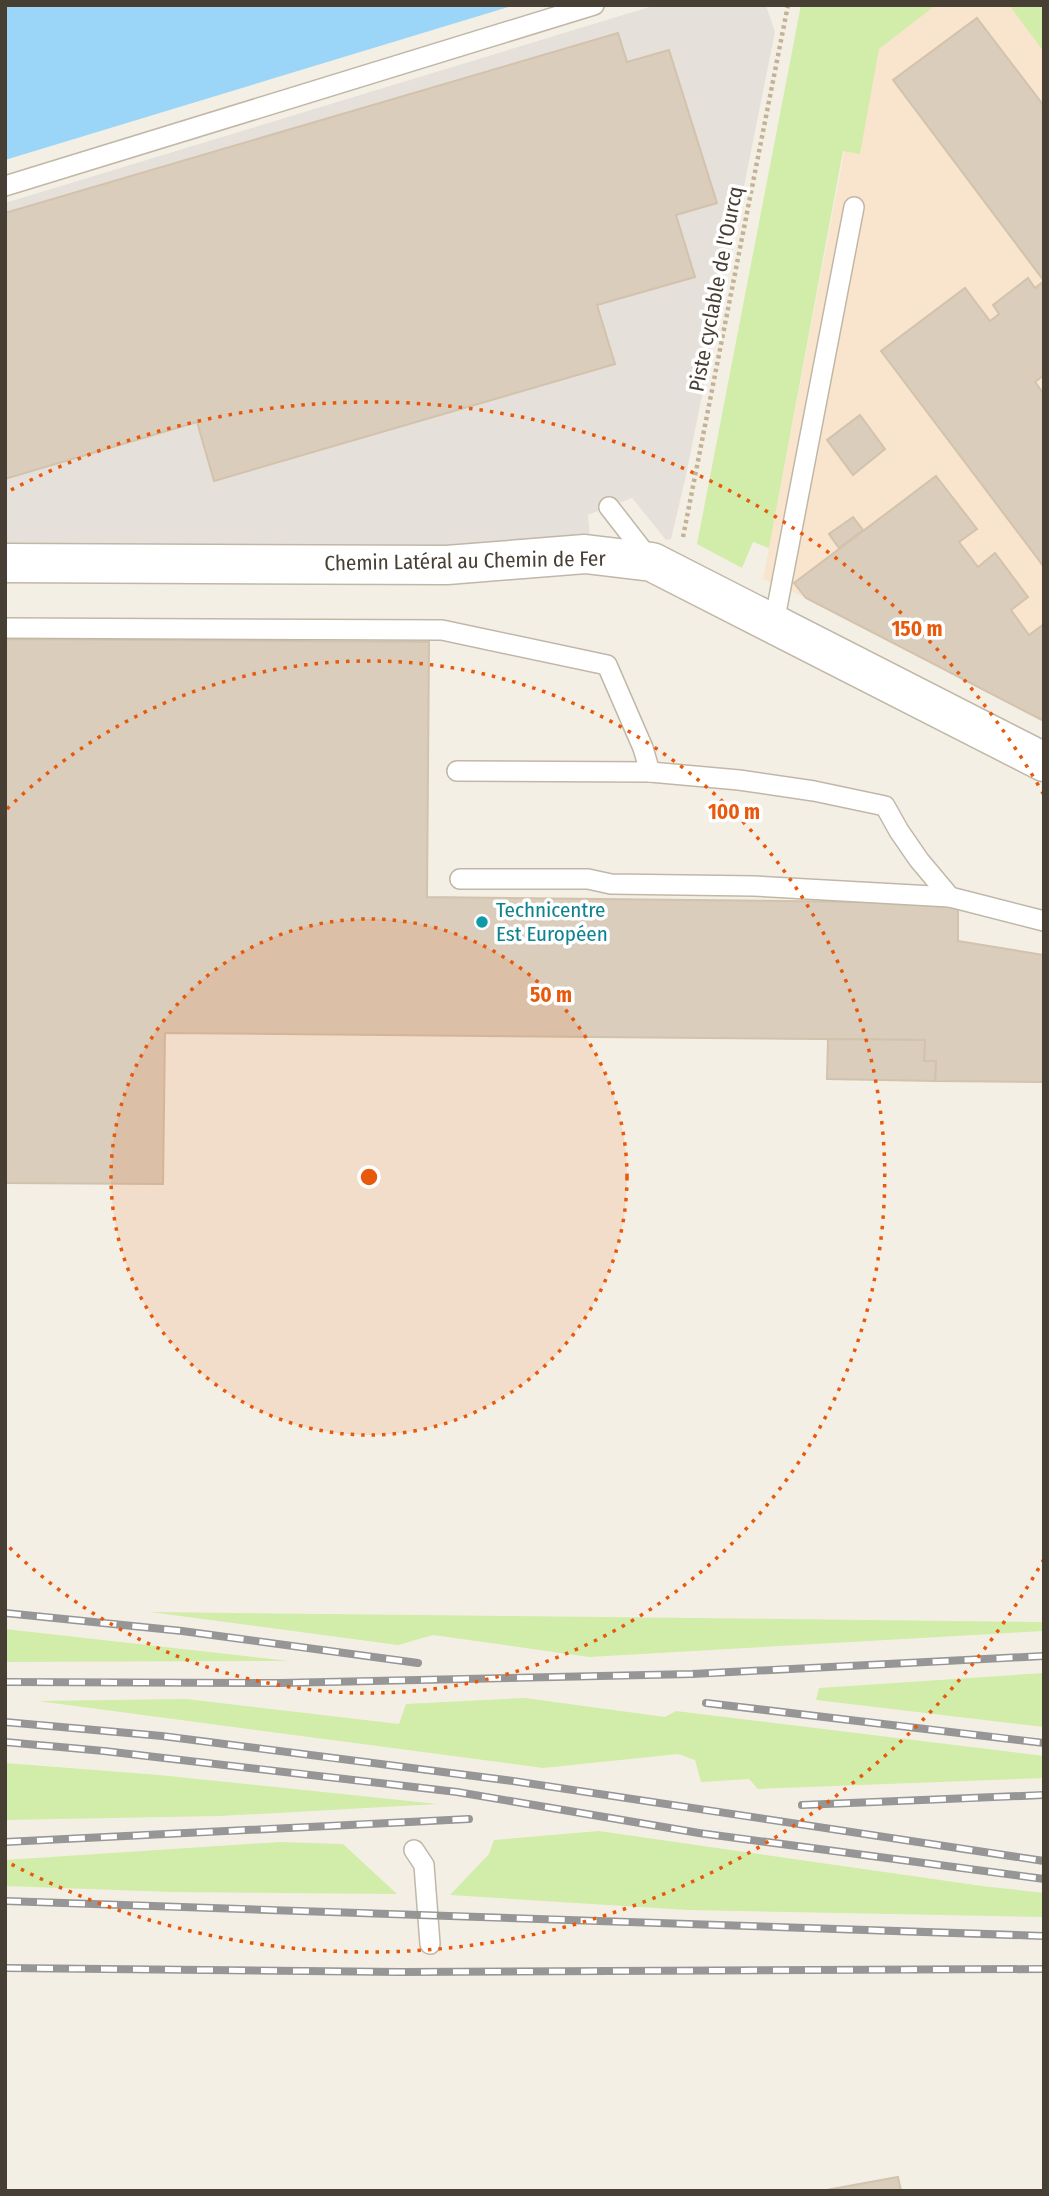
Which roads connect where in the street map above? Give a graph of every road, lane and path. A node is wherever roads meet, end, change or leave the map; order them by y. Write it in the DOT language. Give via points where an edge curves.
graph roads {
  1 [pos="594,5"];
  2 [pos="788,5"];
  3 [pos="5,186"];
  4 [pos="854,207"];
  5 [pos="609,507"];
  6 [pos="652,562"];
  7 [pos="5,563"];
  8 [pos="774,624"];
  9 [pos="5,628"];
  10 [pos="1044,762"];
  11 [pos="457,771"];
  12 [pos="650,772"];
  13 [pos="460,879"];
  14 [pos="950,897"];
  15 [pos="1044,921"];
  16 [pos="414,1850"];
  17 [pos="430,1944"];
  1 -- 3 [label="lane"];
  2 -- 6 [label="path, Piste cyclable de l'Ourcq" via="682,546"];
  4 -- 8 [label="lane"];
  5 -- 6 [label="lane"];
  6 -- 7 [label="street, Chemin Latéral au Chemin de Fer" via="584,554 447,565"];
  6 -- 8 [label="street, Chemin Latéral au Chemin de Fer"];
  8 -- 10 [label="street, Chemin Latéral au Chemin de Fer"];
  9 -- 12 [label="lane" via="442,630 607,665"];
  11 -- 12 [label="lane"];
  12 -- 14 [label="lane" via="814,791 885,806 919,860"];
  13 -- 14 [label="lane" via="588,879 611,884"];
  14 -- 15 [label="lane"];
  16 -- 17 [label="lane" via="424,1865"];
}
